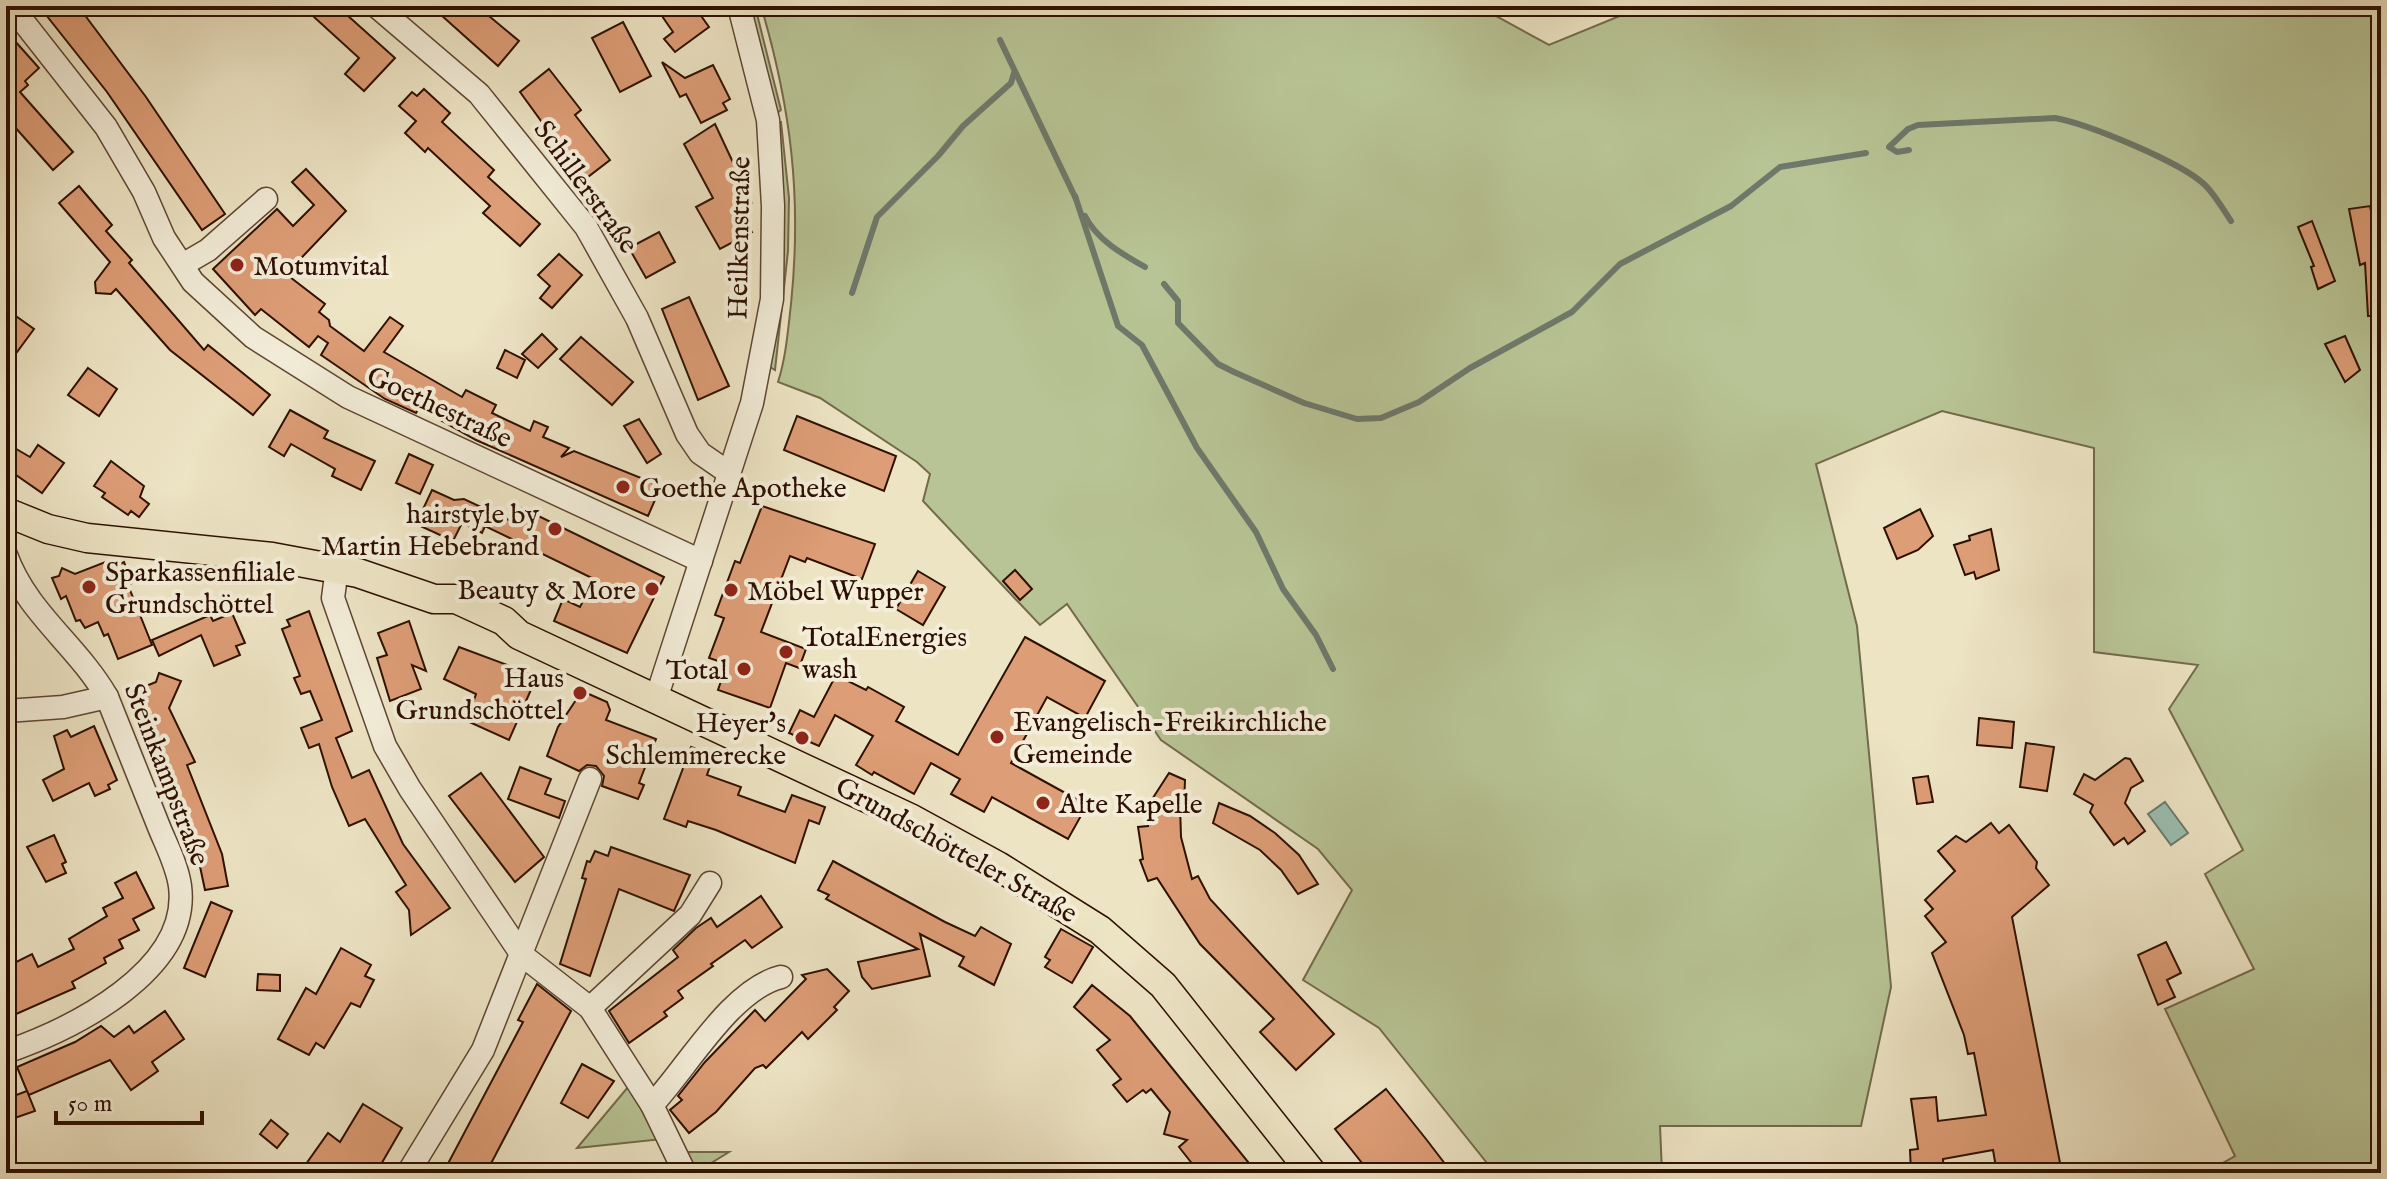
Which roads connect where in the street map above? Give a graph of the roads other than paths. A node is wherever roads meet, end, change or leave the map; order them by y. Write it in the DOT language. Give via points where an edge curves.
graph roads {
  1 [pos="11,6"];
  2 [pos="376,6"];
  3 [pos="739,6"];
  4 [pos="266,199"];
  5 [pos="184,264"];
  6 [pos="729,473"];
  7 [pos="6,512"];
  8 [pos="6,555"];
  9 [pos="701,561"];
  10 [pos="337,568"];
  11 [pos="107,697"];
  12 [pos="656,699"];
  13 [pos="6,711"];
  14 [pos="590,779"];
  15 [pos="710,883"];
  16 [pos="522,955"];
  17 [pos="781,977"];
  18 [pos="590,1008"];
  19 [pos="6,1052"];
  20 [pos="652,1105"];
  21 [pos="408,1173"];
  22 [pos="685,1173"];
  23 [pos="1312,1173"];
  1 -- 5 [label="street, Goethestraße" via="106,127 164,238"];
  2 -- 6 [label="street, Schillerstraße" via="479,94 586,227 637,318 687,434 700,453"];
  3 -- 6 [label="street, Heilkenstraße" via="768,120 772,299 752,403"];
  4 -- 5 [label="street"];
  5 -- 9 [label="street, Goethestraße" via="205,295 253,337 348,397"];
  6 -- 9 [label="street, Heilkenstraße"];
  7 -- 10 [label="main road, Grundschötteler Straße" via="87,538"];
  8 -- 11 [label="street, Steinkampstraße" via="26,598 96,676"];
  9 -- 12 [label="street, Heilkenstraße"];
  10 -- 12 [label="main road, Grundschötteler Straße" via="434,599 456,599 504,621 519,635"];
  10 -- 16 [label="street" via="333,598 385,746"];
  11 -- 13 [label="street"];
  11 -- 19 [label="street, Steinkampstraße" via="175,868 181,904 177,922 154,962 116,997 65,1027"];
  12 -- 23 [label="main road, Grundschötteler Straße" via="912,819 1100,930 1163,985"];
  14 -- 16 [label="street"];
  15 -- 18 [label="street" via="690,915"];
  16 -- 18 [label="street"];
  16 -- 21 [label="street" via="483,1050"];
  17 -- 20 [label="street" via="763,981 698,1046"];
  18 -- 20 [label="street"];
  20 -- 22 [label="street"];
}
